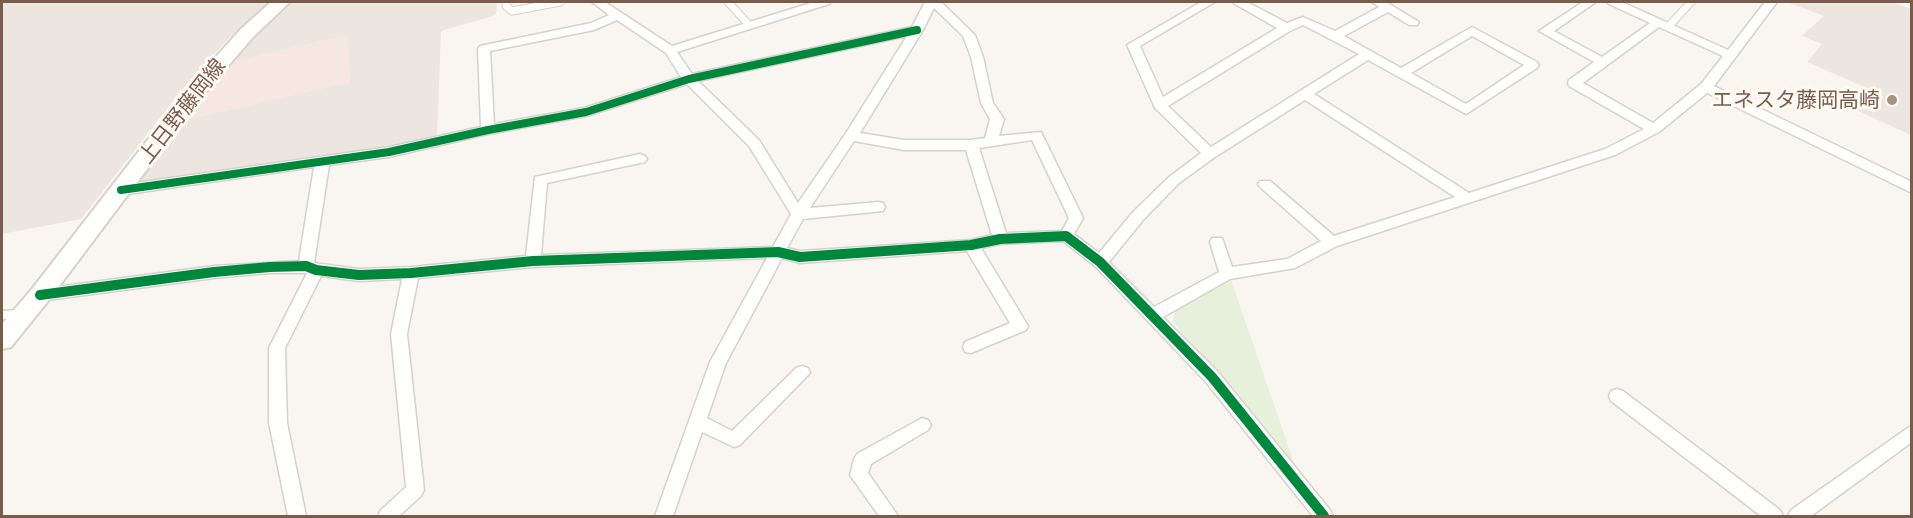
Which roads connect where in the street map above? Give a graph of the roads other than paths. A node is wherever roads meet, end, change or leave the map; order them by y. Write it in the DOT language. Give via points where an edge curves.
graph roads {
  1 [pos="281,2"];
  2 [pos="506,2"];
  3 [pos="560,2"];
  4 [pos="598,2"];
  5 [pos="728,2"];
  6 [pos="819,2"];
  7 [pos="933,2"];
  8 [pos="1209,2"];
  9 [pos="1239,2"];
  10 [pos="1590,2"];
  11 [pos="1612,2"];
  12 [pos="1691,2"];
  13 [pos="1771,2"];
  14 [pos="1383,4"];
  15 [pos="617,16"];
  16 [pos="1413,22"];
  17 [pos="749,25"];
  18 [pos="1664,25"];
  19 [pos="1286,28"];
  20 [pos="917,30"];
  21 [pos="1335,36"];
  22 [pos="670,50"];
  23 [pos="1368,54"];
  24 [pos="1731,55"];
  25 [pos="1604,62"];
  26 [pos="1402,73"];
  27 [pos="689,79"];
  28 [pos="1706,87"];
  29 [pos="1306,95"];
  30 [pos="1160,105"];
  31 [pos="1654,129"];
  32 [pos="488,130"];
  33 [pos="851,136"];
  34 [pos="990,142"];
  35 [pos="971,145"];
  36 [pos="1210,154"];
  37 [pos="640,159"];
  38 [pos="322,163"];
  39 [pos="1266,184"];
  40 [pos="1911,188"];
  41 [pos="121,190"];
  42 [pos="1467,198"];
  43 [pos="878,207"];
  44 [pos="798,214"];
  45 [pos="1066,236"];
  46 [pos="1000,239"];
  47 [pos="1217,242"];
  48 [pos="1332,242"];
  49 [pos="971,245"];
  50 [pos="778,252"];
  51 [pos="532,261"];
  52 [pos="1100,262"];
  53 [pos="311,268"];
  54 [pos="411,273"];
  55 [pos="1227,274"];
  56 [pos="40,295"];
  57 [pos="23,314"];
  58 [pos="2,315"];
  59 [pos="1153,315"];
  60 [pos="2,340"];
  61 [pos="971,347"];
  62 [pos="802,373"];
  63 [pos="1617,396"];
  64 [pos="697,421"];
  65 [pos="922,425"];
  66 [pos="1911,432"];
  67 [pos="297,516"];
  68 [pos="387,516"];
  69 [pos="664,516"];
  70 [pos="889,516"];
  71 [pos="1324,516"];
  72 [pos="1774,516"];
  73 [pos="1797,516"];
  1 -- 41 [label="main road, 上日野藤岡線" via="216,67"];
  2 -- 3 [label="lane" via="512,11"];
  4 -- 15 [label="street"];
  5 -- 17 [label="lane"];
  6 -- 17 [label="street"];
  7 -- 20 [label="street"];
  7 -- 34 [label="street" via="969,35 987,103 997,119"];
  8 -- 30 [label="street" via="1133,45"];
  9 -- 19 [label="street"];
  10 -- 25 [label="street" via="1545,31"];
  11 -- 18 [label="street"];
  12 -- 18 [label="lane"];
  13 -- 24 [label="street"];
  14 -- 16 [label="street"];
  14 -- 21 [label="street"];
  15 -- 22 [label="street"];
  15 -- 32 [label="street" via="594,26 484,49"];
  17 -- 22 [label="street"];
  18 -- 24 [label="street"];
  18 -- 25 [label="street"];
  19 -- 21 [label="street" via="1303,21"];
  19 -- 30 [label="street"];
  20 -- 27 [label="street"];
  20 -- 33 [label="street"];
  21 -- 23 [label="street"];
  22 -- 27 [label="street"];
  23 -- 26 [label="street"];
  23 -- 29 [label="street"];
  24 -- 28 [label="street"];
  25 -- 31 [label="street" via="1574,84"];
  26 -- 26 [label="street" via="1466,110 1533,64 1472,32"];
  27 -- 32 [label="street" via="586,112"];
  27 -- 44 [label="street" via="754,143"];
  28 -- 31 [label="street"];
  28 -- 40 [label="street"];
  29 -- 36 [label="street"];
  29 -- 42 [label="street"];
  30 -- 36 [label="street"];
  31 -- 42 [label="street" via="1610,152"];
  32 -- 38 [label="street"];
  33 -- 35 [label="street" via="904,145"];
  33 -- 44 [label="street"];
  34 -- 35 [label="street"];
  34 -- 45 [label="street" via="1036,135 1076,218"];
  35 -- 46 [label="street"];
  36 -- 52 [label="street" via="1174,180"];
  37 -- 51 [label="street" via="540,180"];
  38 -- 41 [label="street"];
  38 -- 53 [label="street"];
  39 -- 48 [label="street"];
  41 -- 56 [label="main road, 上日野藤岡線"];
  42 -- 48 [label="street"];
  43 -- 44 [label="street"];
  44 -- 50 [label="street"];
  45 -- 46 [label="street"];
  45 -- 52 [label="street"];
  46 -- 49 [label="street"];
  47 -- 55 [label="street"];
  48 -- 55 [label="street" via="1290,264"];
  49 -- 50 [label="street" via="800,257"];
  49 -- 61 [label="street" via="1020,326"];
  50 -- 51 [label="street"];
  50 -- 64 [label="street" via="718,362"];
  51 -- 54 [label="street"];
  52 -- 59 [label="street"];
  53 -- 54 [label="street" via="359,275"];
  53 -- 56 [label="street" via="214,272"];
  53 -- 67 [label="street" via="277,348 278,423"];
  54 -- 68 [label="street" via="399,334 415,490"];
  55 -- 59 [label="street"];
  56 -- 57 [label="main road, 上日野藤岡線"];
  57 -- 58 [label="lane"];
  57 -- 60 [label="main road, 上日野藤岡線"];
  59 -- 71 [label="street" via="1212,377"];
  62 -- 64 [label="street" via="734,440"];
  63 -- 72 [label="street"];
  64 -- 69 [label="street"];
  65 -- 70 [label="street" via="863,459 859,475"];
  66 -- 73 [label="street"];
}
